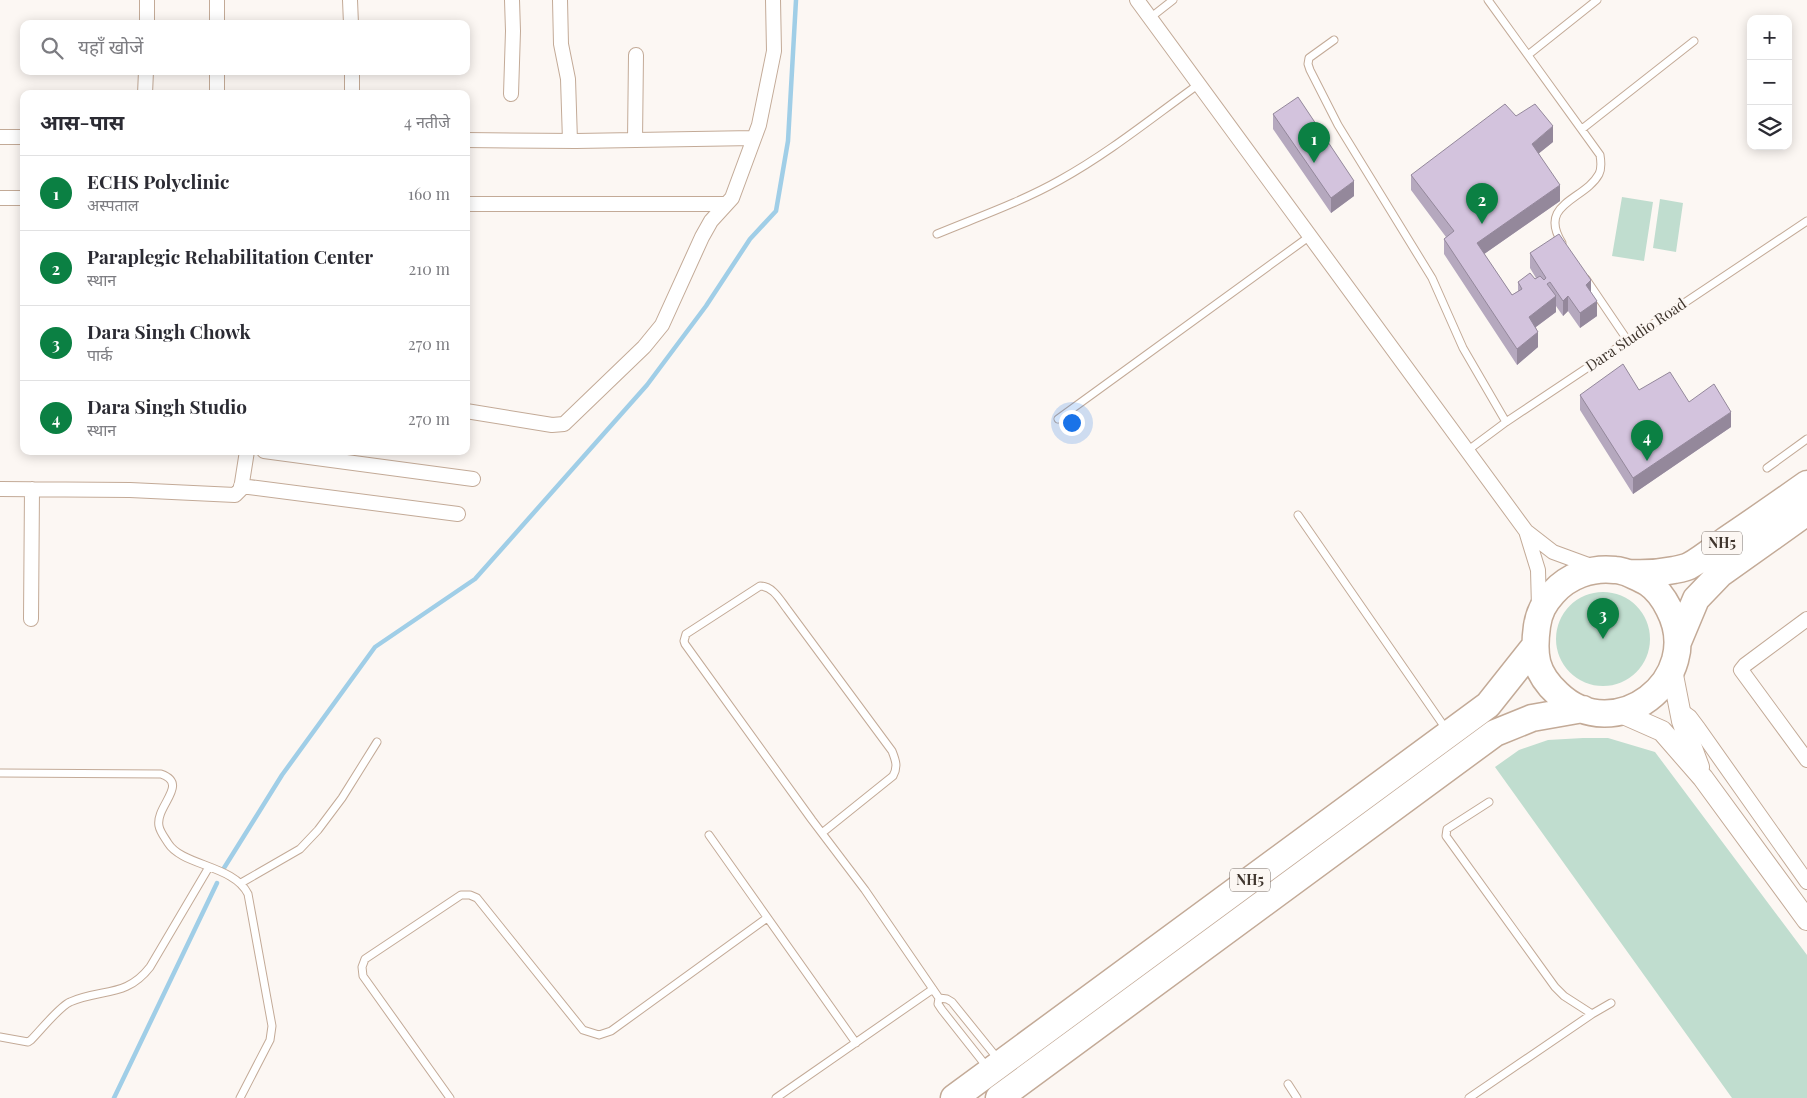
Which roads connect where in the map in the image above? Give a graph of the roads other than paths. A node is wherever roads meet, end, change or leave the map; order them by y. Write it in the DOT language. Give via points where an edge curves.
graph roads {
  1 [pos="147,0"];
  2 [pos="216,0"];
  3 [pos="350,0"];
  4 [pos="512,0"];
  5 [pos="560,0"];
  6 [pos="773,0"];
  7 [pos="1137,0"];
  8 [pos="1173,0"];
  9 [pos="1488,0"];
  10 [pos="1597,0"];
  11 [pos="1150,18"];
  12 [pos="146,20"];
  13 [pos="217,20"];
  14 [pos="351,20"];
  15 [pos="1334,40"];
  16 [pos="1694,41"];
  17 [pos="1528,54"];
  18 [pos="636,55"];
  19 [pos="146,75"];
  20 [pos="217,75"];
  21 [pos="352,75"];
  22 [pos="1199,84"];
  23 [pos="145,90"];
  24 [pos="217,90"];
  25 [pos="352,90"];
  26 [pos="511,94"];
  27 [pos="1582,129"];
  28 [pos="0,137"];
  29 [pos="20,137"];
  30 [pos="754,138"];
  31 [pos="470,140"];
  32 [pos="635,140"];
  33 [pos="570,141"];
  34 [pos="0,198"];
  35 [pos="20,198"];
  36 [pos="470,204"];
  37 [pos="726,204"];
  38 [pos="1807,221"];
  39 [pos="937,234"];
  40 [pos="1310,236"];
  41 [pos="1567,249"];
  42 [pos="1584,274"];
  43 [pos="1628,341"];
  44 [pos="470,412"];
  45 [pos="1058,419"];
  46 [pos="1506,422"];
  47 [pos="1807,439"];
  48 [pos="1467,451"];
  49 [pos="246,455"];
  50 [pos="294,455"];
  51 [pos="1767,468"];
  52 [pos="473,479"];
  53 [pos="1807,484"];
  54 [pos="241,486"];
  55 [pos="0,489"];
  56 [pos="32,489"];
  57 [pos="1807,512"];
  58 [pos="458,514"];
  59 [pos="1298,515"];
  60 [pos="1526,531"];
  61 [pos="1601,570"];
  62 [pos="1628,573"];
  63 [pos="1539,615"];
  64 [pos="31,619"];
  65 [pos="1807,619"];
  66 [pos="1678,642"];
  67 [pos="1534,647"];
  68 [pos="1672,670"];
  69 [pos="1680,709"];
  70 [pos="1583,710"];
  71 [pos="1619,712"];
  72 [pos="1449,734"];
  73 [pos="377,742"];
  74 [pos="1807,760"];
  75 [pos="0,773"];
  76 [pos="1703,778"];
  77 [pos="1489,802"];
  78 [pos="822,833"];
  79 [pos="708,835"];
  80 [pos="208,867"];
  81 [pos="1807,882"];
  82 [pos="241,883"];
  83 [pos="767,918"];
  84 [pos="1807,920"];
  85 [pos="933,989"];
  86 [pos="939,998"];
  87 [pos="1611,1004"];
  88 [pos="1592,1014"];
  89 [pos="0,1037"];
  90 [pos="856,1043"];
  91 [pos="995,1067"];
  92 [pos="1288,1084"];
  93 [pos="240,1098"];
  94 [pos="450,1098"];
  95 [pos="776,1098"];
  96 [pos="954,1098"];
  97 [pos="999,1098"];
  98 [pos="1297,1098"];
  99 [pos="1469,1098"];
  1 -- 12 [label="street"];
  2 -- 13 [label="street"];
  3 -- 14 [label="street"];
  4 -- 26 [label="street"];
  5 -- 33 [label="street"];
  6 -- 30 [label="street" via="774,51"];
  7 -- 11 [label="street"];
  8 -- 11 [label="lane"];
  9 -- 17 [label="lane"];
  10 -- 17 [label="lane"];
  11 -- 22 [label="street"];
  15 -- 46 [label="lane" via="1309,58 1310,70 1338,125 1432,278 1463,348"];
  16 -- 27 [label="lane"];
  17 -- 27 [label="lane"];
  18 -- 32 [label="street"];
  19 -- 23 [label="street"];
  20 -- 24 [label="street"];
  21 -- 25 [label="street"];
  22 -- 39 [label="lane" via="1060,181"];
  22 -- 40 [label="street"];
  27 -- 41 [label="lane" via="1600,155 1600,173 1556,214 1557,234"];
  28 -- 29 [label="street"];
  30 -- 32 [label="street"];
  30 -- 37 [label="street" via="732,198"];
  31 -- 33 [label="street"];
  32 -- 33 [label="street"];
  34 -- 35 [label="street"];
  36 -- 37 [label="street"];
  37 -- 44 [label="street" via="702,237 662,325 644,347 564,424 552,425"];
  38 -- 43 [label="lane, Dara Studio Road"];
  40 -- 45 [label="lane"];
  40 -- 48 [label="street"];
  42 -- 43 [label="lane"];
  43 -- 46 [label="lane, Dara Studio Road"];
  46 -- 48 [label="lane, Dara Studio Road"];
  47 -- 51 [label="lane"];
  48 -- 60 [label="street"];
  49 -- 54 [label="street"];
  50 -- 52 [label="street"];
  53 -- 62 [label="highway, NH5" via="1687,567 1659,573"];
  54 -- 56 [label="street" via="239,492 230,496"];
  54 -- 58 [label="street"];
  55 -- 56 [label="street"];
  56 -- 64 [label="street"];
  57 -- 66 [label="highway, NH5" via="1720,574 1696,599"];
  59 -- 72 [label="lane"];
  60 -- 61 [label="street" via="1554,552"];
  60 -- 63 [label="street" via="1538,570"];
  61 -- 62 [label="highway, NH5"];
  61 -- 63 [label="highway, NH5" via="1585,572 1557,588"];
  62 -- 66 [label="highway, NH5" via="1648,583 1664,599 1675,619"];
  63 -- 67 [label="highway, NH5"];
  65 -- 74 [label="street" via="1742,670"];
  66 -- 68 [label="highway, NH5"];
  67 -- 70 [label="highway, NH5" via="1539,667 1549,686 1564,700"];
  67 -- 72 [label="highway, NH5" via="1488,705"];
  68 -- 69 [label="main road"];
  68 -- 71 [label="highway, NH5" via="1660,690 1641,704"];
  69 -- 76 [label="main road"];
  69 -- 81 [label="street" via="1690,717"];
  70 -- 71 [label="highway, NH5"];
  70 -- 97 [label="highway, NH5" via="1532,718 1495,733"];
  71 -- 76 [label="main road" via="1662,732"];
  72 -- 91 [label="highway, NH5"];
  73 -- 82 [label="lane" via="342,798 300,849"];
  75 -- 80 [label="lane" via="161,774 170,777 173,790 160,812 159,826 170,847"];
  76 -- 84 [label="main road"];
  77 -- 88 [label="lane" via="1447,829 1446,836 1555,987"];
  78 -- 78 [label="lane" via="684,641 686,634 760,586 771,589 787,609 896,760 893,776"];
  78 -- 85 [label="lane"];
  79 -- 83 [label="lane"];
  80 -- 82 [label="lane"];
  80 -- 89 [label="lane" via="141,978 129,986 69,1002 28,1042"];
  82 -- 93 [label="lane" via="248,894 272,1026 270,1040"];
  83 -- 90 [label="lane"];
  83 -- 94 [label="lane" via="611,1031 599,1035 583,1030 477,898 461,895 365,959 362,967 363,976"];
  85 -- 86 [label="lane"];
  85 -- 90 [label="lane"];
  86 -- 91 [label="lane" via="942,1010"];
  86 -- 91 [label="lane" via="952,1002"];
  87 -- 88 [label="lane"];
  88 -- 99 [label="lane"];
  90 -- 95 [label="lane"];
  91 -- 96 [label="highway, NH5"];
  92 -- 98 [label="lane"];
}
